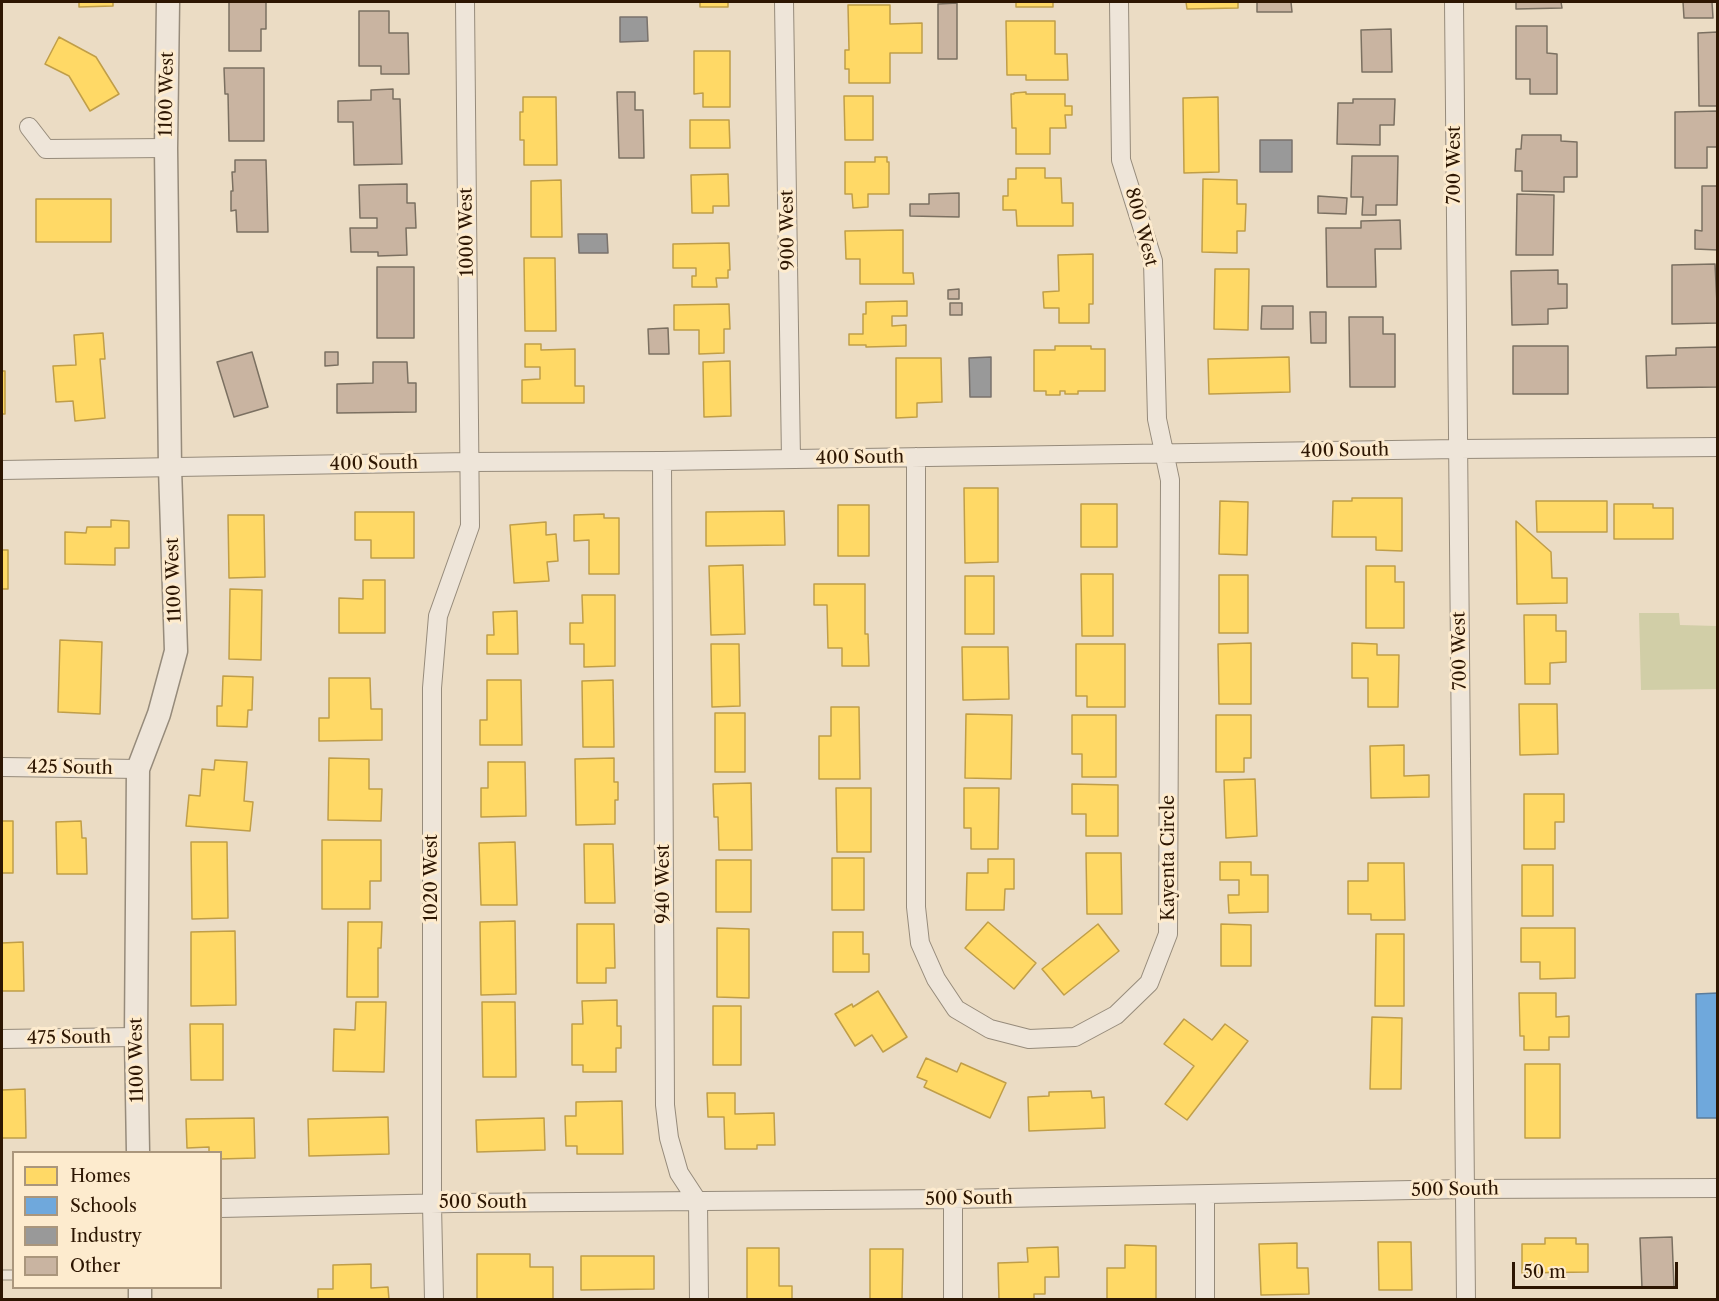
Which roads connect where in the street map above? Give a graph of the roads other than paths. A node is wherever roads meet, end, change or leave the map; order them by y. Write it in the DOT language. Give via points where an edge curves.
graph roads {
  1 [pos="168,2"];
  2 [pos="465,2"];
  3 [pos="784,2"];
  4 [pos="1119,2"];
  5 [pos="1454,2"];
  6 [pos="29,127"];
  7 [pos="166,148"];
  8 [pos="1718,447"];
  9 [pos="1458,449"];
  10 [pos="1165,453"];
  11 [pos="916,457"];
  12 [pos="791,459"];
  13 [pos="662,461"];
  14 [pos="470,462"];
  15 [pos="170,468"];
  16 [pos="2,470"];
  17 [pos="2,767"];
  18 [pos="138,769"];
  19 [pos="136,1037"];
  20 [pos="2,1039"];
  21 [pos="138,1151"];
  22 [pos="1718,1188"];
  23 [pos="1464,1189"];
  24 [pos="1205,1195"];
  25 [pos="953,1199"];
  26 [pos="698,1202"];
  27 [pos="432,1204"];
  28 [pos="222,1208"];
  29 [pos="434,1299"];
  30 [pos="699,1299"];
  31 [pos="953,1299"];
  32 [pos="1205,1299"];
  33 [pos="1466,1299"];
  1 -- 7 [label="street, 1100 West"];
  2 -- 14 [label="street, 1000 West"];
  3 -- 12 [label="street, 900 West"];
  4 -- 10 [label="street, 800 West" via="1121,160 1153,261 1157,419"];
  5 -- 9 [label="street, 700 West"];
  6 -- 7 [label="street" via="46,148"];
  7 -- 15 [label="street, 1100 West"];
  8 -- 9 [label="street, 400 South"];
  9 -- 10 [label="street, 400 South"];
  9 -- 23 [label="street, 700 West"];
  10 -- 11 [label="street, 400 South"];
  10 -- 11 [label="street, Kayenta Circle" via="1170,480 1168,934 1149,982 1116,1015 1075,1037 1029,1039 990,1029 956,1009 920,943 916,907"];
  11 -- 12 [label="street, 400 South"];
  12 -- 13 [label="street, 400 South"];
  13 -- 14 [label="street, 400 South"];
  13 -- 26 [label="street, 940 West" via="666,1105 669,1137 679,1173"];
  14 -- 15 [label="street, 400 South"];
  14 -- 27 [label="street, 1020 West" via="470,526 438,616 432,688"];
  15 -- 16 [label="street, 400 South"];
  15 -- 18 [label="street, 1100 West" via="176,651 159,714"];
  17 -- 18 [label="street, 425 South"];
  18 -- 19 [label="street, 1100 West"];
  19 -- 20 [label="street, 475 South"];
  19 -- 21 [label="street, 1100 West"];
  22 -- 23 [label="street, 500 South"];
  23 -- 24 [label="street, 500 South"];
  23 -- 33 [label="street, 700 West"];
  24 -- 25 [label="street, 500 South"];
  24 -- 32 [label="street"];
  25 -- 26 [label="street, 500 South"];
  25 -- 31 [label="street"];
  26 -- 27 [label="street, 500 South"];
  26 -- 30 [label="street"];
  27 -- 28 [label="street, 500 South"];
  27 -- 29 [label="street, 1020 West"];
}
